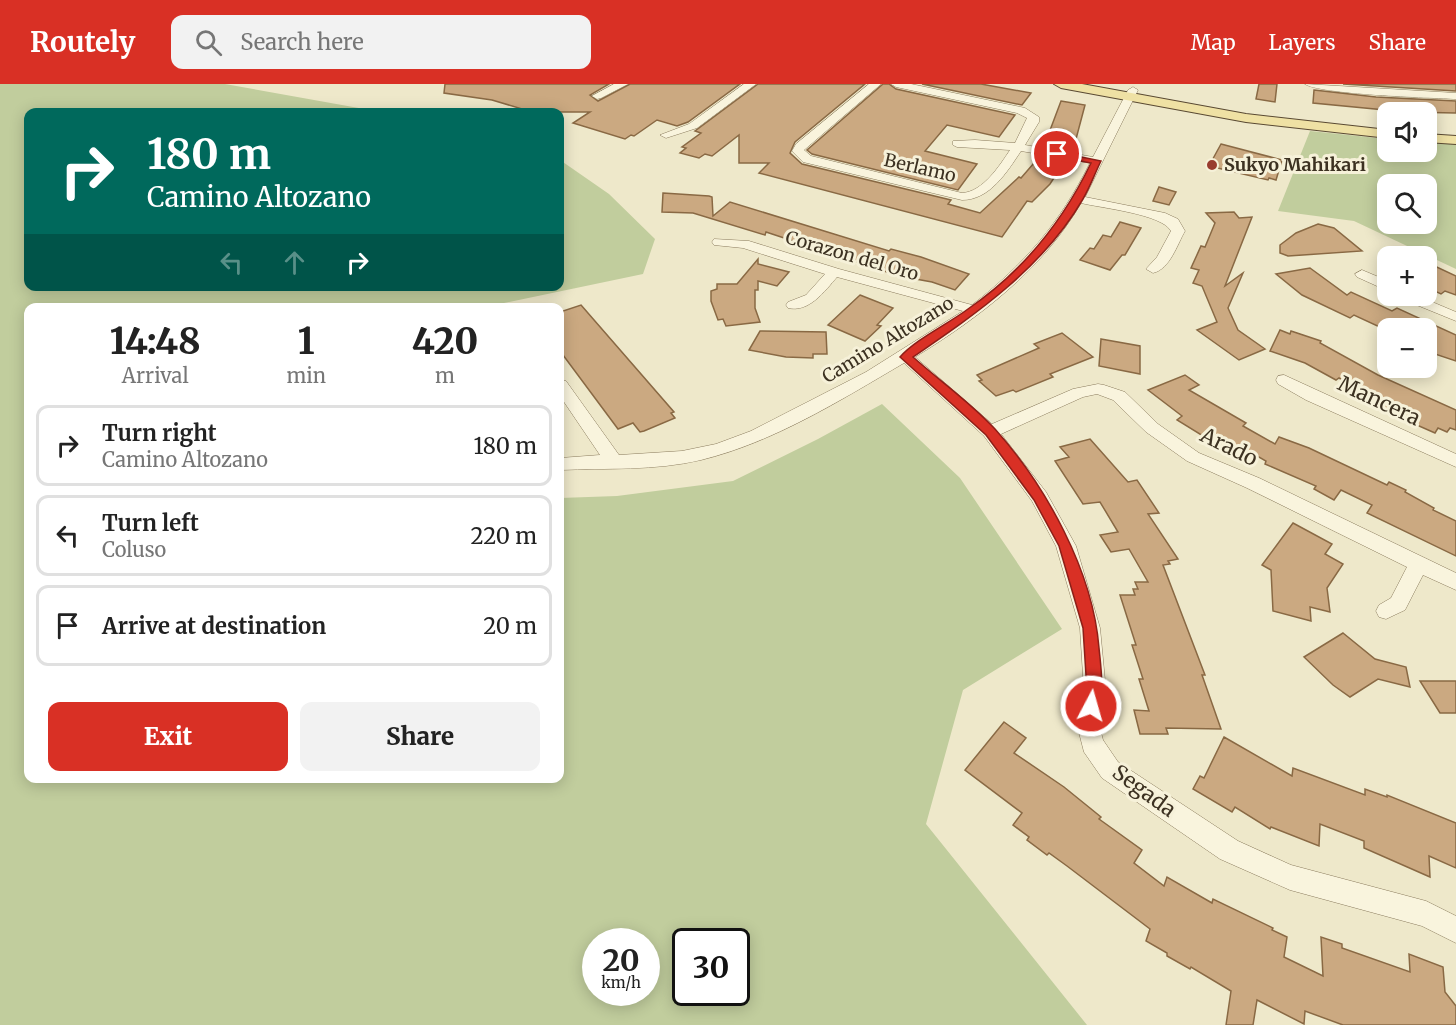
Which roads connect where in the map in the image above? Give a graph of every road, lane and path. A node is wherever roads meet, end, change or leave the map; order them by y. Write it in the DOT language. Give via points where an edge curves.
graph roads {
  1 [pos="623,84"];
  2 [pos="751,84"];
  3 [pos="876,84"];
  4 [pos="896,84"];
  5 [pos="1061,84"];
  6 [pos="1100,84"];
  7 [pos="1310,84"];
  8 [pos="1131,94"];
  9 [pos="597,96"];
  10 [pos="1456,96"];
  11 [pos="1377,125"];
  12 [pos="1437,130"];
  13 [pos="1456,131"];
  14 [pos="1377,133"];
  15 [pos="666,135"];
  16 [pos="1437,139"];
  17 [pos="1456,140"];
  18 [pos="957,143"];
  19 [pos="1018,148"];
  20 [pos="1096,161"];
  21 [pos="1078,199"];
  22 [pos="719,243"];
  23 [pos="1153,268"];
  24 [pos="834,272"];
  25 [pos="1362,274"];
  26 [pos="1377,282"];
  27 [pos="793,305"];
  28 [pos="1430,306"];
  29 [pos="975,310"];
  30 [pos="1456,317"];
  31 [pos="906,357"];
  32 [pos="1284,380"];
  33 [pos="564,391"];
  34 [pos="990,432"];
  35 [pos="1456,461"];
  36 [pos="615,463"];
  37 [pos="564,464"];
  38 [pos="1419,563"];
  39 [pos="1456,582"];
  40 [pos="1386,611"];
  41 [pos="1456,930"];
  1 -- 9 [label="street"];
  2 -- 15 [label="street" via="693,126"];
  3 -- 19 [label="street, Berlamo" via="800,146 801,155 962,196 978,192"];
  4 -- 19 [label="street, Berlamo" via="1029,113 1033,122"];
  5 -- 8 [label="main road"];
  6 -- 8 [label="main road"];
  7 -- 10 [label="street"];
  8 -- 11 [label="main road"];
  8 -- 14 [label="main road" via="1246,118"];
  8 -- 20 [label="street, Camino Altozano"];
  12 -- 13 [label="main road"];
  16 -- 17 [label="main road"];
  18 -- 19 [label="street"];
  19 -- 20 [label="street"];
  20 -- 21 [label="street, Camino Altozano"];
  21 -- 23 [label="street" via="1173,222 1178,231 1163,260"];
  21 -- 29 [label="street, Camino Altozano" via="1043,247"];
  22 -- 24 [label="street, Corazon del Oro" via="744,244"];
  24 -- 27 [label="street" via="811,298"];
  24 -- 29 [label="street, Corazon del Oro"];
  25 -- 26 [label="street"];
  28 -- 30 [label="street"];
  29 -- 31 [label="street, Camino Altozano"];
  31 -- 34 [label="street, Segada"];
  31 -- 36 [label="street, Camino Altozano" via="750,440 698,454 644,463"];
  32 -- 35 [label="street, Mancera"];
  33 -- 36 [label="street"];
  34 -- 38 [label="street, Arado" via="1079,393 1098,389 1119,396 1152,428 1193,457"];
  34 -- 41 [label="street, Segada" via="1039,497 1066,546 1090,628 1095,691 1086,721 1092,744 1110,770 1228,850 1290,877 1426,914"];
  36 -- 37 [label="street, Camino Altozano"];
  38 -- 39 [label="street, Arado"];
  38 -- 40 [label="street" via="1398,604"];
}
